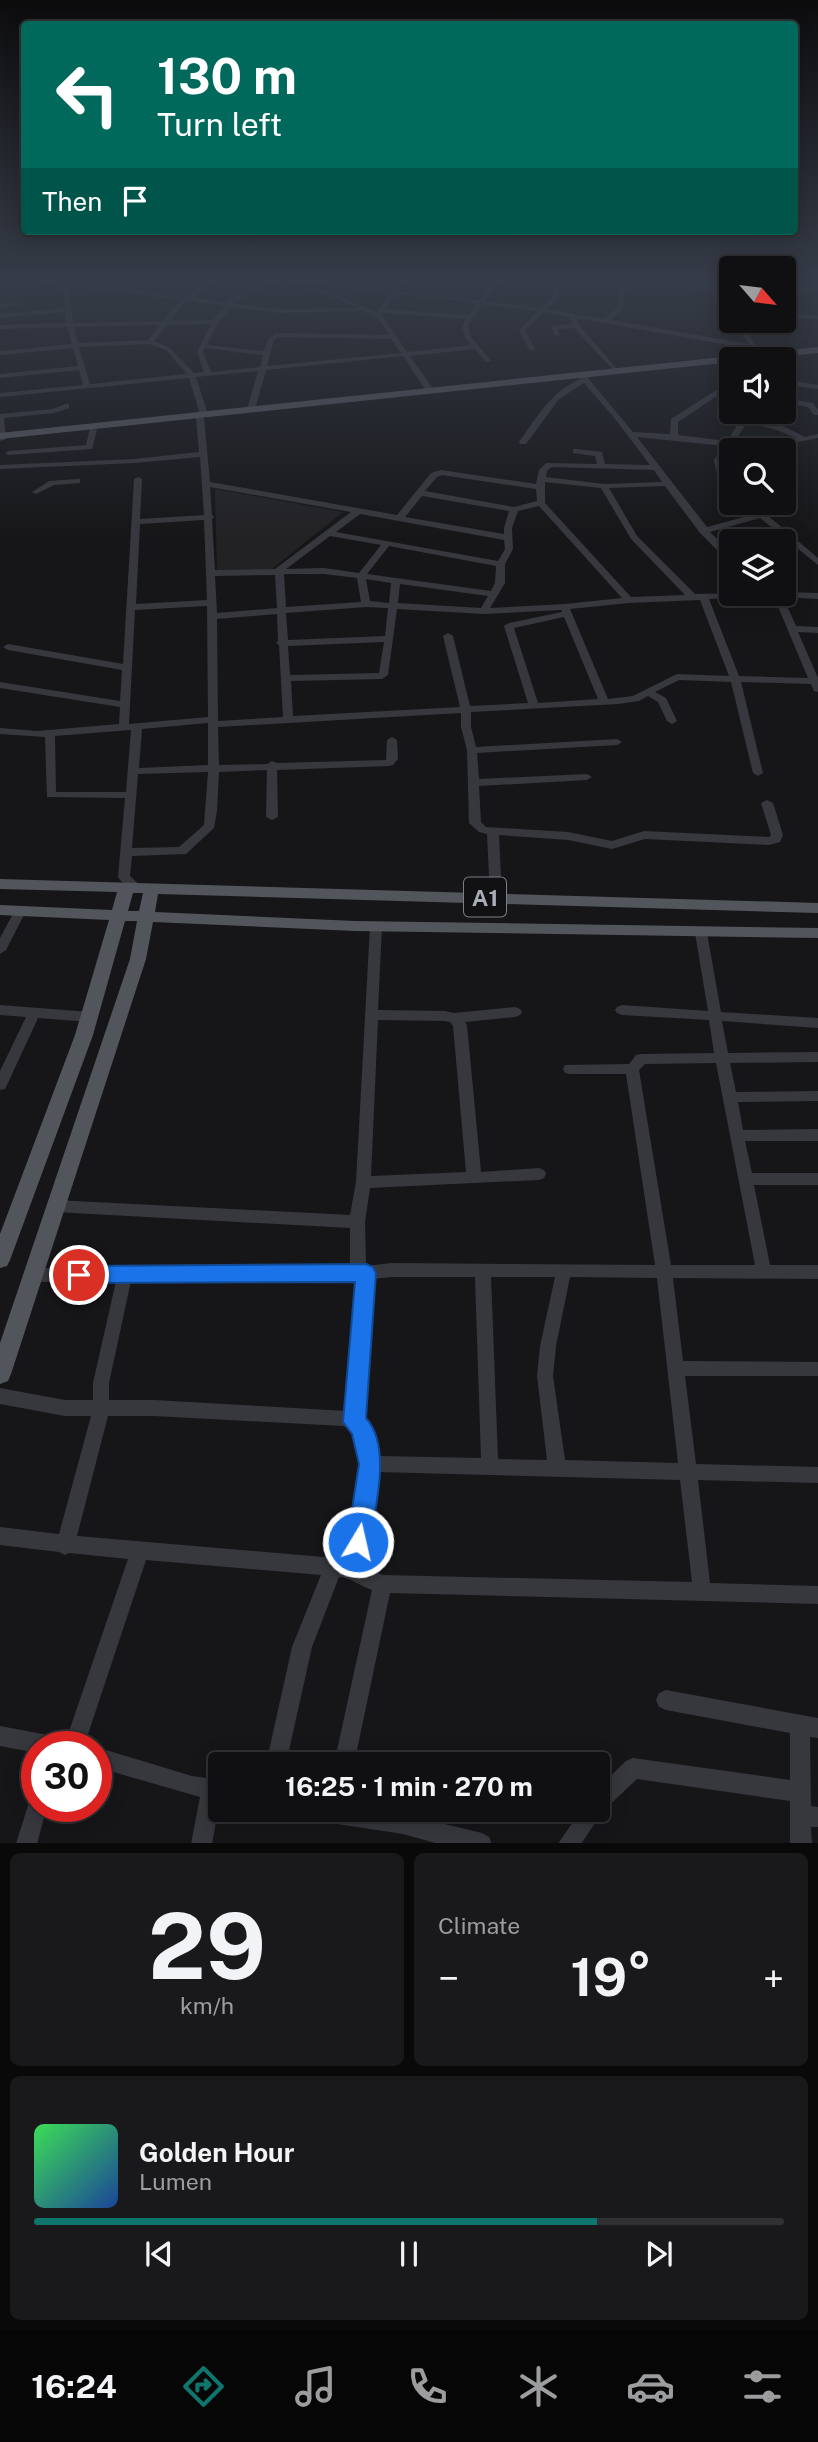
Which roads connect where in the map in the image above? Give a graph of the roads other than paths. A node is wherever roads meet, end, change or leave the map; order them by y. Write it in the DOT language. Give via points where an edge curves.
graph roads {
  1 [pos="183,366"];
  2 [pos="205,366"];
  3 [pos="283,366"];
  4 [pos="414,366"];
  5 [pos="612,366"];
  6 [pos="669,366"];
  7 [pos="692,366"];
  8 [pos="81,368"];
  9 [pos="262,368"];
  10 [pos="616,371"];
  11 [pos="208,374"];
  12 [pos="0,376"];
  13 [pos="192,376"];
  14 [pos="582,377"];
  15 [pos="796,380"];
  16 [pos="87,387"];
  17 [pos="814,387"];
  18 [pos="430,390"];
  19 [pos="719,391"];
  20 [pos="796,392"];
  21 [pos="0,395"];
  22 [pos="796,402"];
  23 [pos="66,406"];
  24 [pos="251,408"];
  25 [pos="817,413"];
  26 [pos="0,416"];
  27 [pos="202,416"];
  28 [pos="762,424"];
  29 [pos="93,430"];
  30 [pos="633,434"];
  31 [pos="818,436"];
  32 [pos="3,437"];
  33 [pos="674,437"];
  34 [pos="804,439"];
  35 [pos="796,441"];
  36 [pos="523,442"];
  37 [pos="719,442"];
  38 [pos="89,447"];
  39 [pos="576,452"];
  40 [pos="9,453"];
  41 [pos="203,454"];
  42 [pos="85,463"];
  43 [pos="4,466"];
  44 [pos="601,467"];
  45 [pos="655,468"];
  46 [pos="138,479"];
  47 [pos="541,483"];
  48 [pos="208,484"];
  49 [pos="665,484"];
  50 [pos="604,486"];
  51 [pos="36,492"];
  52 [pos="421,493"];
  53 [pos="541,503"];
  54 [pos="513,509"];
  55 [pos="358,510"];
  56 [pos="762,515"];
  57 [pos="210,517"];
  58 [pos="400,517"];
  59 [pos="137,522"];
  60 [pos="703,531"];
  61 [pos="330,533"];
  62 [pos="510,538"];
  63 [pos="386,544"];
  64 [pos="719,547"];
  65 [pos="818,562"];
  66 [pos="502,564"];
  67 [pos="279,570"];
  68 [pos="428,572"];
  69 [pos="212,573"];
  70 [pos="361,576"];
  71 [pos="396,580"];
  72 [pos="423,583"];
  73 [pos="492,594"];
  74 [pos="796,595"];
  75 [pos="719,596"];
  76 [pos="818,596"];
  77 [pos="692,597"];
  78 [pos="704,597"];
  79 [pos="629,600"];
  80 [pos="212,603"];
  81 [pos="366,604"];
  82 [pos="393,606"];
  83 [pos="778,606"];
  84 [pos="131,607"];
  85 [pos="567,610"];
  86 [pos="484,611"];
  87 [pos="279,612"];
  88 [pos="214,616"];
  89 [pos="794,629"];
  90 [pos="818,630"];
  91 [pos="448,636"];
  92 [pos="388,639"];
  93 [pos="281,643"];
  94 [pos="8,647"];
  95 [pos="127,668"];
  96 [pos="285,678"];
  97 [pos="815,678"];
  98 [pos="735,679"];
  99 [pos="0,685"];
  100 [pos="647,692"];
  101 [pos="604,701"];
  102 [pos="533,704"];
  103 [pos="124,705"];
  104 [pos="466,709"];
  105 [pos="288,719"];
  106 [pos="672,721"];
  107 [pos="213,722"];
  108 [pos="137,725"];
  109 [pos="124,726"];
  110 [pos="0,732"];
  111 [pos="50,732"];
  112 [pos="392,740"];
  113 [pos="617,743"];
  114 [pos="472,750"];
  115 [pos="272,764"];
  116 [pos="213,767"];
  117 [pos="133,771"];
  118 [pos="758,773"];
  119 [pos="587,777"];
  120 [pos="474,783"];
  121 [pos="130,795"];
  122 [pos="767,803"];
  123 [pos="272,817"];
  124 [pos="493,831"];
  125 [pos="125,852"];
  126 [pos="0,884"];
  127 [pos="139,889"];
  128 [pos="496,897"];
  129 [pos="818,908"];
  130 [pos="0,910"];
  131 [pos="20,911"];
  132 [pos="121,915"];
  133 [pos="146,916"];
  134 [pos="376,926"];
  135 [pos="701,933"];
  136 [pos="818,933"];
  137 [pos="0,950"];
  138 [pos="0,1010"];
  139 [pos="622,1010"];
  140 [pos="34,1013"];
  141 [pos="516,1013"];
  142 [pos="372,1015"];
  143 [pos="90,1017"];
  144 [pos="715,1017"];
  145 [pos="454,1018"];
  146 [pos="818,1023"];
  147 [pos="818,1057"];
  148 [pos="722,1058"];
  149 [pos="570,1069"];
  150 [pos="632,1069"];
  151 [pos="0,1085"];
  152 [pos="818,1096"];
  153 [pos="730,1097"];
  154 [pos="818,1135"];
  155 [pos="738,1136"];
  156 [pos="539,1174"];
  157 [pos="474,1178"];
  158 [pos="746,1179"];
  159 [pos="818,1179"];
  160 [pos="363,1182"];
  161 [pos="55,1206"];
  162 [pos="357,1222"];
  163 [pos="0,1260"];
  164 [pos="564,1271"];
  165 [pos="663,1271"];
  166 [pos="483,1272"];
  167 [pos="818,1272"];
  168 [pos="362,1273"];
  169 [pos="764,1273"];
  170 [pos="33,1275"];
  171 [pos="125,1275"];
  172 [pos="675,1368"];
  173 [pos="818,1369"];
  174 [pos="0,1374"];
  175 [pos="0,1396"];
  176 [pos="101,1409"];
  177 [pos="355,1422"];
  178 [pos="370,1464"];
  179 [pos="489,1468"];
  180 [pos="556,1469"];
  181 [pos="687,1473"];
  182 [pos="818,1475"];
  183 [pos="0,1536"];
  184 [pos="65,1546"];
  185 [pos="139,1550"];
  186 [pos="334,1566"];
  187 [pos="355,1569"];
  188 [pos="383,1584"];
  189 [pos="702,1592"];
  190 [pos="818,1595"];
  191 [pos="666,1700"];
  192 [pos="809,1726"];
  193 [pos="79,1731"];
  194 [pos="0,1736"];
  195 [pos="21,1740"];
  196 [pos="279,1752"];
  197 [pos="347,1752"];
  198 [pos="112,1762"];
  199 [pos="208,1789"];
  200 [pos="610,1791"];
  201 [pos="799,1792"];
  202 [pos="809,1817"];
  203 [pos="208,1818"];
  204 [pos="32,1822"];
  205 [pos="390,1822"];
  206 [pos="584,1822"];
  207 [pos="26,1843"];
  208 [pos="201,1843"];
  209 [pos="482,1843"];
  210 [pos="568,1843"];
  211 [pos="801,1843"];
  1 -- 13 [label="street"];
  2 -- 11 [label="street"];
  3 -- 9 [label="street"];
  4 -- 18 [label="street"];
  5 -- 10 [label="street"];
  6 -- 10 [label="main road"];
  7 -- 14 [label="main road"];
  8 -- 12 [label="street"];
  8 -- 16 [label="street"];
  9 -- 11 [label="street"];
  9 -- 24 [label="street"];
  10 -- 14 [label="main road"];
  11 -- 13 [label="street"];
  13 -- 16 [label="street"];
  13 -- 27 [label="street"];
  14 -- 18 [label="main road"];
  14 -- 27 [label="main road"];
  14 -- 30 [label="street"];
  14 -- 36 [label="street" via="546,408"];
  15 -- 17 [label="street"];
  16 -- 21 [label="street"];
  17 -- 20 [label="street"];
  18 -- 24 [label="main road"];
  19 -- 33 [label="street" via="674,421"];
  22 -- 25 [label="street" via="810,405"];
  23 -- 26 [label="street"];
  24 -- 27 [label="main road"];
  26 -- 32 [label="street"];
  27 -- 29 [label="main road"];
  27 -- 32 [label="main road"];
  27 -- 41 [label="street"];
  28 -- 34 [label="street"];
  29 -- 32 [label="main road"];
  29 -- 38 [label="street"];
  30 -- 33 [label="street"];
  30 -- 45 [label="street"];
  31 -- 34 [label="street"];
  32 -- 40 [label="street"];
  33 -- 37 [label="street"];
  34 -- 35 [label="street"];
  38 -- 40 [label="street"];
  38 -- 42 [label="street"];
  39 -- 44 [label="street" via="599,454"];
  40 -- 43 [label="street"];
  41 -- 42 [label="street"];
  41 -- 48 [label="street"];
  42 -- 43 [label="street"];
  42 -- 51 [label="street" via="75,485 52,484"];
  44 -- 45 [label="street"];
  44 -- 47 [label="street" via="549,465"];
  45 -- 49 [label="street"];
  46 -- 59 [label="street"];
  47 -- 50 [label="street"];
  47 -- 52 [label="street" via="441,472"];
  47 -- 53 [label="street"];
  48 -- 55 [label="street"];
  48 -- 57 [label="street"];
  49 -- 50 [label="street"];
  49 -- 60 [label="street"];
  50 -- 77 [label="street" via="634,537"];
  52 -- 54 [label="street"];
  52 -- 58 [label="street"];
  53 -- 54 [label="street"];
  53 -- 79 [label="street"];
  54 -- 62 [label="street"];
  55 -- 58 [label="street"];
  55 -- 61 [label="street"];
  56 -- 60 [label="street"];
  56 -- 65 [label="street"];
  57 -- 59 [label="street"];
  57 -- 69 [label="street"];
  58 -- 62 [label="street"];
  59 -- 84 [label="street"];
  60 -- 64 [label="street"];
  61 -- 63 [label="street"];
  61 -- 67 [label="street"];
  62 -- 66 [label="street"];
  63 -- 66 [label="street"];
  63 -- 70 [label="street"];
  66 -- 73 [label="street" via="500,583"];
  67 -- 69 [label="street"];
  67 -- 70 [label="street"];
  67 -- 87 [label="street"];
  68 -- 72 [label="street"];
  69 -- 80 [label="street"];
  70 -- 71 [label="street"];
  70 -- 81 [label="street"];
  71 -- 72 [label="street"];
  71 -- 82 [label="street"];
  72 -- 73 [label="street"];
  73 -- 86 [label="street"];
  74 -- 76 [label="street"];
  75 -- 78 [label="street"];
  77 -- 78 [label="street"];
  77 -- 79 [label="street"];
  78 -- 98 [label="street"];
  79 -- 85 [label="street"];
  80 -- 84 [label="street"];
  80 -- 88 [label="street"];
  81 -- 82 [label="street"];
  81 -- 87 [label="street"];
  82 -- 86 [label="street"];
  82 -- 92 [label="street"];
  83 -- 89 [label="street"];
  84 -- 95 [label="street"];
  85 -- 86 [label="street"];
  85 -- 101 [label="street"];
  85 -- 102 [label="street" via="509,626"];
  87 -- 88 [label="street"];
  87 -- 93 [label="street"];
  88 -- 107 [label="street"];
  89 -- 90 [label="street"];
  89 -- 97 [label="street"];
  91 -- 104 [label="street"];
  92 -- 93 [label="street"];
  92 -- 96 [label="street" via="382,676"];
  93 -- 96 [label="street"];
  94 -- 95 [label="street"];
  95 -- 103 [label="street"];
  96 -- 105 [label="street"];
  97 -- 98 [label="street"];
  98 -- 100 [label="street" via="677,677"];
  98 -- 118 [label="street"];
  99 -- 103 [label="street"];
  100 -- 101 [label="street" via="635,699"];
  100 -- 106 [label="street" via="662,700"];
  101 -- 102 [label="street"];
  102 -- 104 [label="street"];
  103 -- 109 [label="street"];
  104 -- 105 [label="street"];
  104 -- 114 [label="street"];
  105 -- 107 [label="street"];
  107 -- 108 [label="street"];
  107 -- 116 [label="street"];
  108 -- 109 [label="street"];
  108 -- 117 [label="street"];
  109 -- 111 [label="street"];
  110 -- 111 [label="street"];
  111 -- 121 [label="street" via="51,795"];
  112 -- 115 [label="street" via="393,759 389,762"];
  113 -- 114 [label="street"];
  114 -- 120 [label="street"];
  115 -- 116 [label="street"];
  115 -- 123 [label="street"];
  116 -- 117 [label="street"];
  116 -- 125 [label="street" via="211,818 205,832 182,851"];
  117 -- 121 [label="street"];
  119 -- 120 [label="street"];
  120 -- 124 [label="street" via="475,823"];
  121 -- 125 [label="street"];
  122 -- 124 [label="street" via="777,835 769,841 644,835 612,845 568,836"];
  124 -- 128 [label="street"];
  125 -- 127 [label="street" via="124,877"];
  126 -- 127 [label="main road, A1"];
  127 -- 128 [label="main road, A1"];
  127 -- 132 [label="main road"];
  127 -- 133 [label="main road"];
  128 -- 129 [label="main road, A1"];
  130 -- 131 [label="main road, A1"];
  131 -- 132 [label="main road, A1"];
  131 -- 137 [label="street"];
  132 -- 133 [label="main road, A1"];
  132 -- 143 [label="main road"];
  133 -- 134 [label="main road, A1"];
  133 -- 161 [label="main road" via="138,959"];
  134 -- 135 [label="main road, A1"];
  134 -- 142 [label="street"];
  135 -- 136 [label="main road, A1"];
  135 -- 144 [label="street"];
  138 -- 140 [label="street"];
  139 -- 144 [label="street"];
  140 -- 143 [label="street"];
  140 -- 151 [label="street"];
  141 -- 145 [label="street"];
  142 -- 145 [label="street"];
  142 -- 160 [label="street"];
  143 -- 163 [label="main road"];
  144 -- 146 [label="street"];
  144 -- 148 [label="street"];
  145 -- 157 [label="street" via="460,1025"];
  147 -- 148 [label="street"];
  148 -- 150 [label="street" via="641,1059"];
  148 -- 153 [label="street"];
  149 -- 150 [label="street"];
  150 -- 165 [label="street"];
  152 -- 153 [label="street"];
  153 -- 155 [label="street"];
  154 -- 155 [label="street"];
  155 -- 158 [label="street"];
  156 -- 157 [label="street"];
  157 -- 160 [label="street"];
  158 -- 159 [label="street"];
  158 -- 169 [label="street"];
  160 -- 162 [label="street"];
  161 -- 162 [label="street"];
  161 -- 170 [label="main road"];
  162 -- 168 [label="street"];
  164 -- 165 [label="street"];
  164 -- 166 [label="street"];
  164 -- 180 [label="street" via="545,1376"];
  165 -- 169 [label="street"];
  165 -- 172 [label="street"];
  166 -- 168 [label="street"];
  166 -- 179 [label="street"];
  167 -- 169 [label="street"];
  168 -- 171 [label="street"];
  168 -- 177 [label="street"];
  170 -- 171 [label="street"];
  170 -- 174 [label="main road"];
  171 -- 176 [label="street" via="102,1383"];
  172 -- 173 [label="street"];
  172 -- 181 [label="street"];
  175 -- 176 [label="street" via="65,1408"];
  176 -- 177 [label="street" via="316,1416"];
  176 -- 184 [label="street"];
  177 -- 178 [label="street"];
  178 -- 179 [label="street"];
  178 -- 187 [label="street"];
  179 -- 180 [label="street"];
  180 -- 181 [label="street"];
  181 -- 182 [label="street"];
  181 -- 189 [label="street"];
  183 -- 184 [label="street"];
  184 -- 185 [label="street"];
  185 -- 186 [label="street"];
  185 -- 193 [label="street"];
  186 -- 187 [label="street"];
  186 -- 196 [label="street" via="302,1647"];
  187 -- 188 [label="street"];
  188 -- 189 [label="street"];
  188 -- 197 [label="street"];
  189 -- 190 [label="street"];
  191 -- 192 [label="street"];
  192 -- 201 [label="street"];
  194 -- 195 [label="street"];
  198 -- 199 [label="street"];
  200 -- 201 [label="street" via="634,1768"];
  201 -- 202 [label="street"];
  202 -- 211 [label="street"];
  203 -- 208 [label="street"];
  204 -- 207 [label="street"];
  205 -- 209 [label="street"];
  206 -- 210 [label="street"];
}
